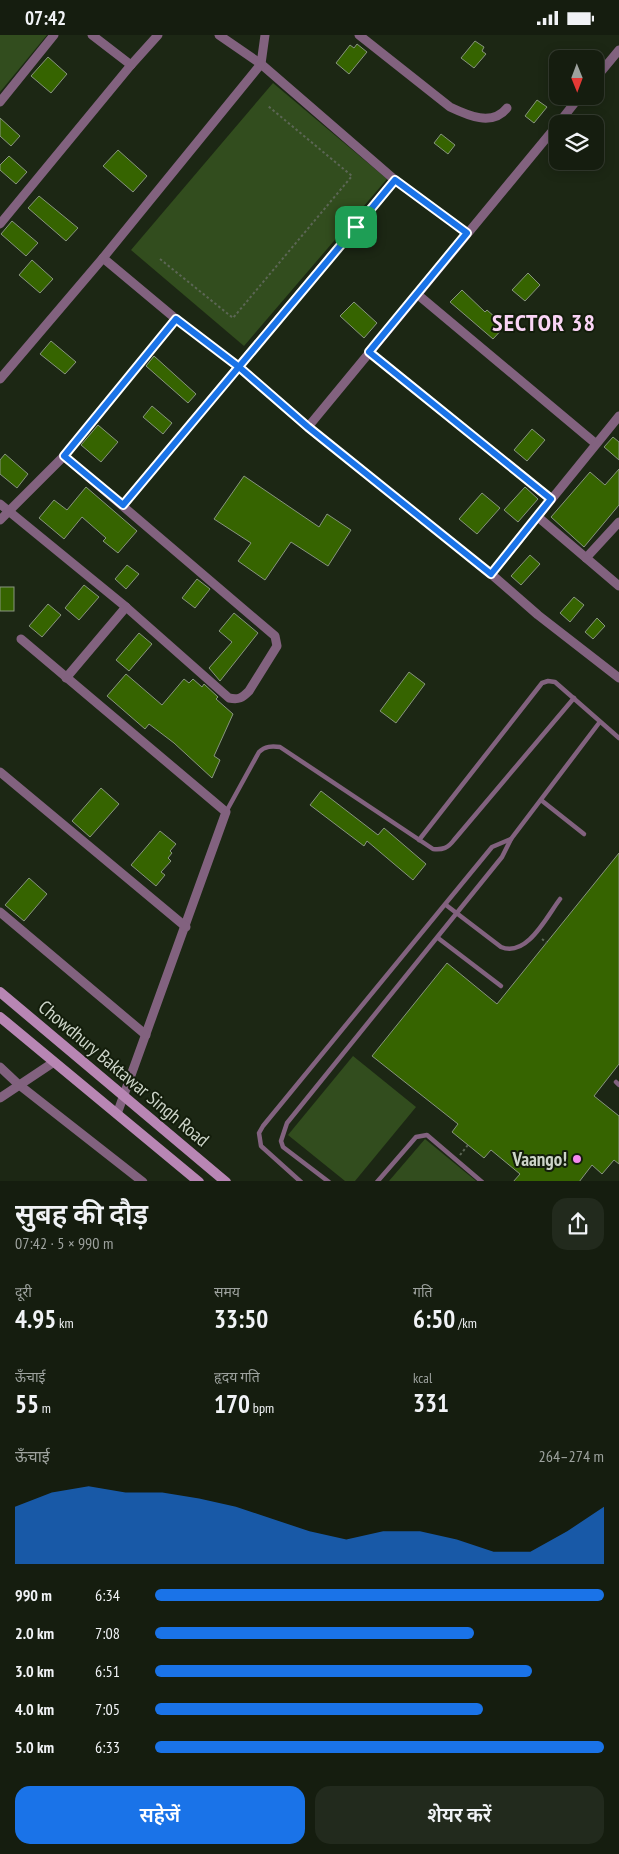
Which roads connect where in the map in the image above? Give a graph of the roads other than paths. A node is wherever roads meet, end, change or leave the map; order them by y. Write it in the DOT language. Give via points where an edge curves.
graph roads {
  1 [pos="54,35"];
  2 [pos="92,35"];
  3 [pos="158,35"];
  4 [pos="219,35"];
  5 [pos="266,35"];
  6 [pos="359,35"];
  7 [pos="619,49"];
  8 [pos="261,64"];
  9 [pos="131,65"];
  10 [pos="604,68"];
  11 [pos="0,102"];
  12 [pos="573,105"];
  13 [pos="507,108"];
  14 [pos="565,115"];
  15 [pos="549,135"];
  16 [pos="395,180"];
  17 [pos="0,224"];
  18 [pos="467,233"];
  19 [pos="103,258"];
  20 [pos="417,294"];
  21 [pos="176,319"];
  22 [pos="369,352"];
  23 [pos="239,367"];
  24 [pos="0,379"];
  25 [pos="619,416"];
  26 [pos="308,427"];
  27 [pos="595,443"];
  28 [pos="64,456"];
  29 [pos="551,499"];
  30 [pos="0,504"];
  31 [pos="123,505"];
  32 [pos="8,511"];
  33 [pos="538,517"];
  34 [pos="0,520"];
  35 [pos="619,522"];
  36 [pos="586,558"];
  37 [pos="491,574"];
  38 [pos="619,586"];
  39 [pos="126,607"];
  40 [pos="21,639"];
  41 [pos="66,678"];
  42 [pos="619,678"];
  43 [pos="574,699"];
  44 [pos="599,723"];
  45 [pos="619,738"];
  46 [pos="0,771"];
  47 [pos="540,800"];
  48 [pos="226,812"];
  49 [pos="584,834"];
  50 [pos="511,839"];
  51 [pos="419,840"];
  52 [pos="560,899"];
  53 [pos="446,905"];
  54 [pos="0,912"];
  55 [pos="458,914"];
  56 [pos="186,927"];
  57 [pos="438,938"];
  58 [pos="501,987"];
  59 [pos="0,992"];
  60 [pos="0,1017"];
  61 [pos="146,1035"];
  62 [pos="54,1062"];
  63 [pos="0,1067"];
  64 [pos="18,1084"];
  65 [pos="124,1096"];
  66 [pos="0,1098"];
  67 [pos="117,1114"];
  68 [pos="195,1180"];
  69 [pos="143,1181"];
  70 [pos="226,1181"];
  71 [pos="301,1181"];
  72 [pos="329,1181"];
  73 [pos="377,1181"];
  74 [pos="482,1181"];
  1 -- 11 [label="street"];
  2 -- 9 [label="street"];
  3 -- 9 [label="street"];
  4 -- 8 [label="street"];
  5 -- 8 [label="street"];
  6 -- 13 [label="street" via="450,107 476,118 498,115"];
  7 -- 10 [label="street"];
  8 -- 16 [label="street"];
  8 -- 19 [label="street"];
  9 -- 17 [label="street"];
  12 -- 14 [label="street"];
  15 -- 18 [label="street"];
  16 -- 18 [label="street"];
  16 -- 23 [label="street"];
  18 -- 20 [label="street"];
  19 -- 21 [label="street"];
  19 -- 24 [label="street"];
  20 -- 22 [label="street"];
  20 -- 27 [label="street"];
  21 -- 23 [label="street"];
  21 -- 28 [label="street"];
  22 -- 26 [label="street"];
  22 -- 29 [label="street"];
  23 -- 26 [label="street"];
  23 -- 31 [label="street"];
  25 -- 27 [label="street"];
  26 -- 37 [label="street"];
  27 -- 29 [label="street"];
  28 -- 31 [label="street"];
  28 -- 32 [label="street"];
  29 -- 33 [label="street"];
  30 -- 32 [label="street"];
  31 -- 39 [label="street" via="276,636 277,646 249,691 237,700 229,698"];
  32 -- 34 [label="street"];
  32 -- 39 [label="street"];
  33 -- 36 [label="street"];
  33 -- 37 [label="street"];
  35 -- 36 [label="street"];
  36 -- 38 [label="street"];
  37 -- 42 [label="street"];
  39 -- 41 [label="street"];
  40 -- 41 [label="street"];
  41 -- 48 [label="street"];
  43 -- 44 [label="lane"];
  43 -- 51 [label="lane" via="448,847 433,849"];
  43 -- 51 [label="lane" via="555,682 542,683"];
  44 -- 45 [label="lane"];
  44 -- 47 [label="lane"];
  46 -- 56 [label="street"];
  47 -- 49 [label="lane"];
  47 -- 50 [label="lane"];
  48 -- 51 [label="lane" via="262,748 280,747"];
  48 -- 56 [label="street"];
  50 -- 53 [label="lane" via="492,847"];
  50 -- 55 [label="lane" via="502,857"];
  52 -- 55 [label="lane" via="527,942 508,951"];
  53 -- 55 [label="lane"];
  53 -- 71 [label="lane" via="259,1133 261,1146"];
  54 -- 61 [label="street"];
  55 -- 57 [label="lane"];
  56 -- 61 [label="street"];
  57 -- 58 [label="lane"];
  57 -- 72 [label="lane" via="283,1133 281,1141 289,1154"];
  59 -- 65 [label="main road, Chowdhury Baktawar Singh Road"];
  60 -- 62 [label="main road, Chowdhury Baktawar Singh Road"];
  61 -- 65 [label="street"];
  62 -- 64 [label="street"];
  62 -- 67 [label="main road, Chowdhury Baktawar Singh Road"];
  63 -- 64 [label="street"];
  64 -- 66 [label="street"];
  64 -- 69 [label="street"];
  65 -- 67 [label="street"];
  65 -- 70 [label="main road, Chowdhury Baktawar Singh Road"];
  67 -- 68 [label="main road, Chowdhury Baktawar Singh Road"];
  73 -- 74 [label="lane" via="421,1135 427,1135"];
}
